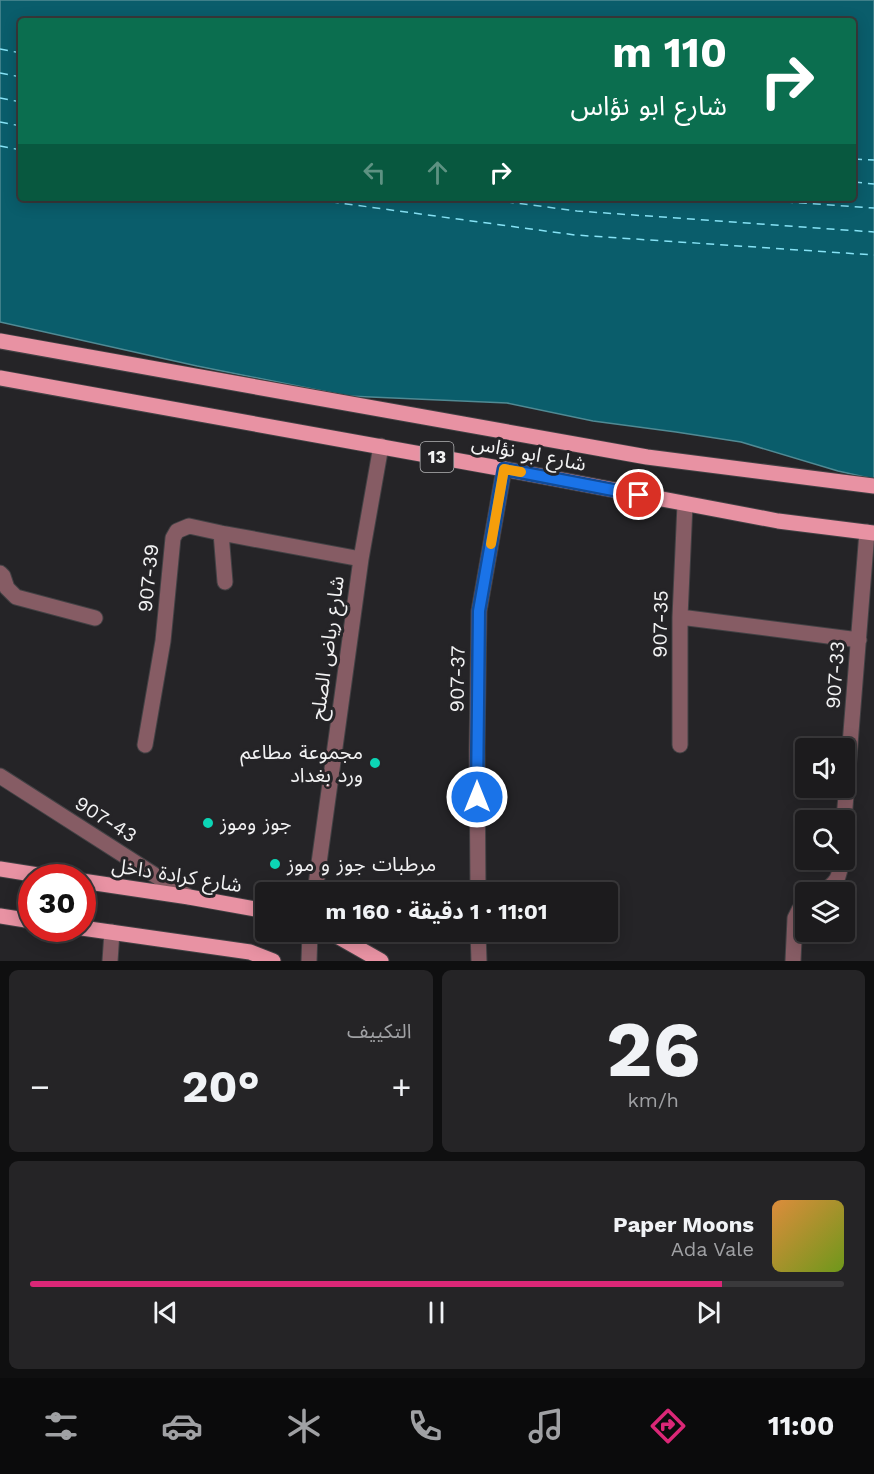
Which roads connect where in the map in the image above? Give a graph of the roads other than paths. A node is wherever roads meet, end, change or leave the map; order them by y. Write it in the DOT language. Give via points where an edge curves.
graph roads {
  1 [pos="0,341"];
  2 [pos="0,378"];
  3 [pos="381,447"];
  4 [pos="504,469"];
  5 [pos="874,486"];
  6 [pos="685,504"];
  7 [pos="221,533"];
  8 [pos="870,533"];
  9 [pos="361,559"];
  10 [pos="0,573"];
  11 [pos="225,582"];
  12 [pos="680,617"];
  13 [pos="95,618"];
  14 [pos="858,640"];
  15 [pos="145,745"];
  16 [pos="680,745"];
  17 [pos="0,776"];
  18 [pos="845,810"];
  19 [pos="0,869"];
  20 [pos="18,872"];
  21 [pos="316,882"];
  22 [pos="478,882"];
  23 [pos="96,883"];
  24 [pos="189,897"];
  25 [pos="255,909"];
  26 [pos="0,916"];
  27 [pos="795,918"];
  28 [pos="18,919"];
  29 [pos="96,930"];
  30 [pos="112,932"];
  31 [pos="310,942"];
  32 [pos="348,942"];
  33 [pos="478,942"];
  34 [pos="110,961"];
  35 [pos="273,961"];
  36 [pos="309,961"];
  37 [pos="381,961"];
  38 [pos="479,961"];
  39 [pos="793,961"];
  1 -- 5 [label="main road, شارع ابو نؤاس / 13" via="647,458"];
  2 -- 3 [label="main road, شارع ابو نؤاس / 13"];
  3 -- 4 [label="main road, شارع ابو نؤاس / 13"];
  3 -- 9 [label="street, شارع رياض الصلح"];
  4 -- 6 [label="main road, شارع ابو نؤاس / 13"];
  4 -- 22 [label="street, 907-37" via="479,611"];
  6 -- 8 [label="main road, شارع ابو نؤاس / 13"];
  6 -- 12 [label="street, 907-35"];
  7 -- 9 [label="street, 907-39"];
  7 -- 11 [label="street"];
  7 -- 15 [label="street, 907-39" via="189,526 177,531 173,538 163,641"];
  8 -- 14 [label="street, 907-33"];
  9 -- 21 [label="street, شارع رياض الصلح"];
  10 -- 13 [label="street" via="16,597"];
  12 -- 14 [label="street"];
  12 -- 16 [label="street, 907-35"];
  14 -- 18 [label="street, 907-33"];
  17 -- 24 [label="street, 907-43"];
  19 -- 20 [label="main road"];
  23 -- 24 [label="main road, شارع كرادة داخل"];
  24 -- 25 [label="main road, شارع كرادة داخل"];
  26 -- 28 [label="main road"];
  27 -- 39 [label="street"];
  29 -- 30 [label="main road"];
  30 -- 34 [label="street"];
  30 -- 35 [label="main road" via="250,952"];
  31 -- 36 [label="street"];
  32 -- 37 [label="main road"];
  33 -- 38 [label="street"];
}
